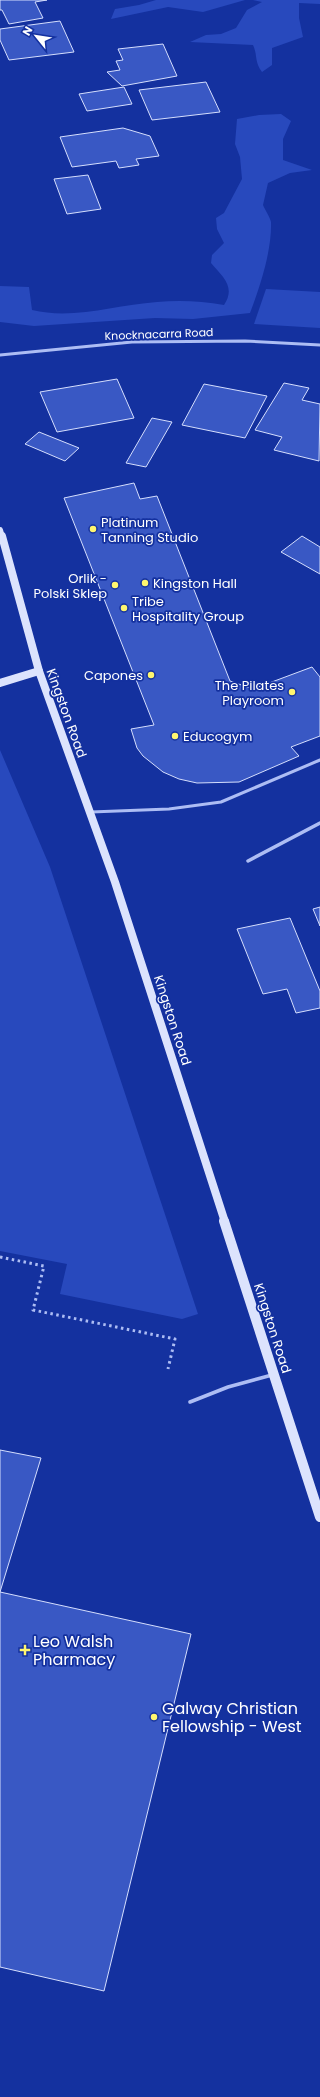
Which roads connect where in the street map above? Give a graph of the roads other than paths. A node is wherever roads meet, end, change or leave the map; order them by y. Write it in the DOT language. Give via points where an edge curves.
graph roads {
  1 [pos="320,345"];
  2 [pos="0,355"];
  3 [pos="0,530"];
  4 [pos="39,671"];
  5 [pos="0,683"];
  6 [pos="320,760"];
  7 [pos="89,812"];
  8 [pos="320,823"];
  9 [pos="248,861"];
  10 [pos="274,1375"];
  11 [pos="190,1402"];
  12 [pos="320,1517"];
  1 -- 2 [label="street, Knocknacarra Road" via="244,341 132,342"];
  3 -- 4 [label="main road, Kingston Road"];
  4 -- 5 [label="main road"];
  4 -- 7 [label="main road, Kingston Road"];
  6 -- 7 [label="lane" via="221,802 169,809"];
  7 -- 10 [label="main road, Kingston Road" via="115,882"];
  8 -- 9 [label="street"];
  10 -- 11 [label="lane" via="228,1387"];
  10 -- 12 [label="main road, Kingston Road"];
}
